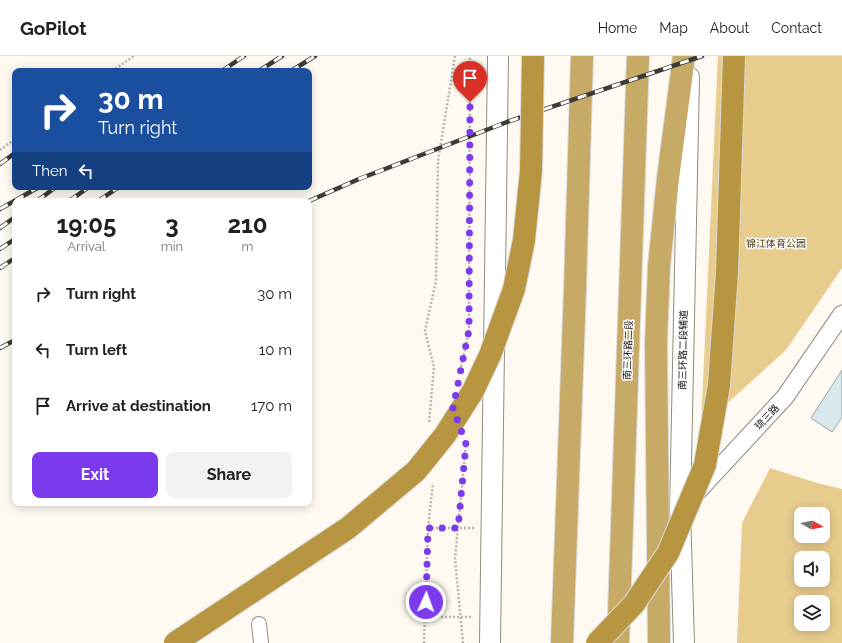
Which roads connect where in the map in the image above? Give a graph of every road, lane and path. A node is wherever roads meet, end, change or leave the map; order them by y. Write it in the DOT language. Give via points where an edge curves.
graph roads {
  1 [pos="134,56"];
  2 [pos="455,56"];
  3 [pos="470,56"];
  4 [pos="498,56"];
  5 [pos="534,56"];
  6 [pos="582,56"];
  7 [pos="638,56"];
  8 [pos="684,56"];
  9 [pos="690,56"];
  10 [pos="734,56"];
  11 [pos="116,68"];
  12 [pos="12,141"];
  13 [pos="0,150"];
  14 [pos="842,314"];
  15 [pos="461,369"];
  16 [pos="429,428"];
  17 [pos="464,437"];
  18 [pos="433,482"];
  19 [pos="680,511"];
  20 [pos="428,528"];
  21 [pos="458,528"];
  22 [pos="425,617"];
  23 [pos="461,617"];
  24 [pos="259,624"];
  25 [pos="175,643"];
  26 [pos="261,643"];
  27 [pos="424,643"];
  28 [pos="463,643"];
  29 [pos="490,643"];
  30 [pos="562,643"];
  31 [pos="597,643"];
  32 [pos="618,643"];
  33 [pos="659,643"];
  34 [pos="684,643"];
  1 -- 11 [label="path"];
  2 -- 16 [label="path" via="438,161 436,281 425,331 434,367"];
  3 -- 15 [label="path" via="469,330"];
  4 -- 29 [label="main road"];
  5 -- 25 [label="highway, bridge" via="531,171 524,240 514,290 490,355 473,391 445,436 416,471 348,528"];
  6 -- 30 [label="highway"];
  7 -- 32 [label="highway, 南三环路二段"];
  8 -- 33 [label="highway" via="659,266 656,343"];
  9 -- 19 [label="main road, 南三环路二段辅道"];
  10 -- 31 [label="highway, bridge" via="727,280 719,384 705,465 668,553 634,604"];
  12 -- 13 [label="path"];
  14 -- 19 [label="street, 琉三路" via="785,397"];
  17 -- 21 [label="path" via="466,444"];
  18 -- 20 [label="path"];
  19 -- 34 [label="main road, 南三环路二段辅道"];
  20 -- 21 [label="path"];
  20 -- 22 [label="path"];
  21 -- 23 [label="path" via="456,558"];
  22 -- 23 [label="path"];
  22 -- 27 [label="path"];
  23 -- 28 [label="path"];
  24 -- 26 [label="street"];
}
